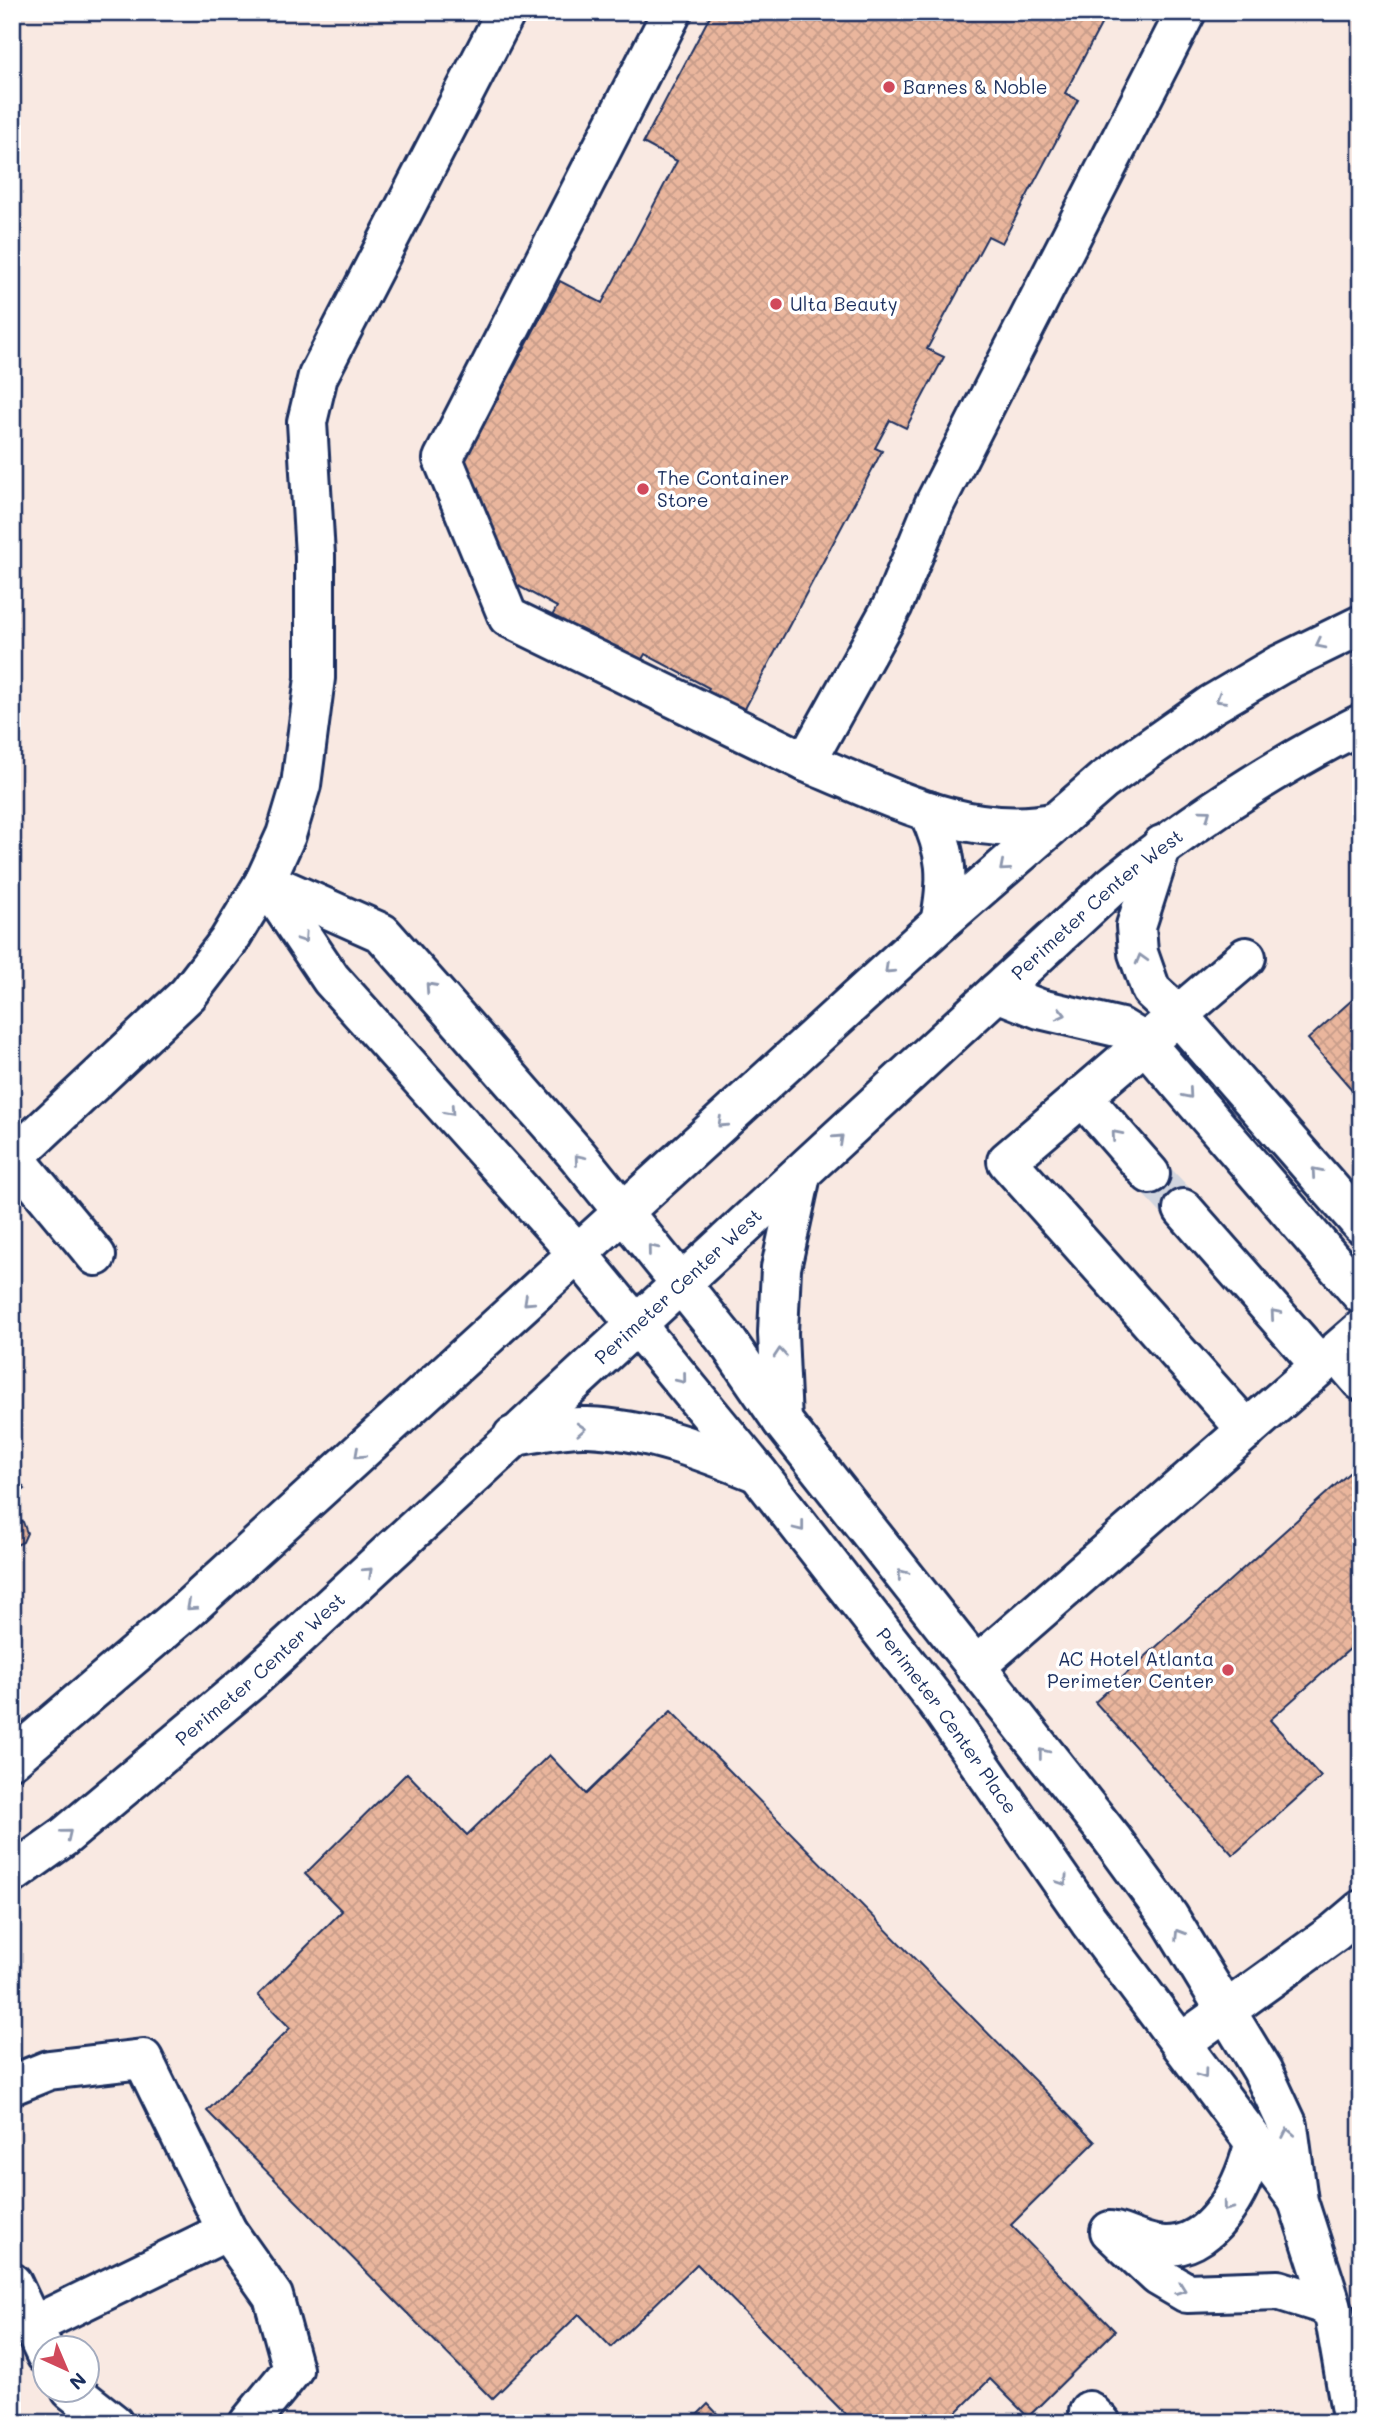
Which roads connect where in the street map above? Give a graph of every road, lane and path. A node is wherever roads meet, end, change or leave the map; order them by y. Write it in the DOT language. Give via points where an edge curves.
graph roads {
  1 [pos="506,12"];
  2 [pos="672,12"];
  3 [pos="1186,12"];
  4 [pos="1361,625"];
  5 [pos="1361,724"];
  6 [pos="806,762"];
  7 [pos="928,811"];
  8 [pos="1056,822"];
  9 [pos="1162,845"];
  10 [pos="264,881"];
  11 [pos="940,923"];
  12 [pos="1246,957"];
  13 [pos="997,992"];
  14 [pos="1177,1014"];
  15 [pos="1144,1042"];
  16 [pos="1082,1096"];
  17 [pos="13,1158"];
  18 [pos="1150,1174"];
  19 [pos="801,1175"];
  20 [pos="1182,1209"];
  21 [pos="622,1212"];
  22 [pos="1361,1224"];
  23 [pos="578,1254"];
  24 [pos="96,1256"];
  25 [pos="682,1286"];
  26 [pos="1361,1294"];
  27 [pos="638,1327"];
  28 [pos="1339,1349"];
  29 [pos="1361,1381"];
  30 [pos="782,1421"];
  31 [pos="1247,1430"];
  32 [pos="513,1436"];
  33 [pos="758,1473"];
  34 [pos="975,1667"];
  35 [pos="12,1759"];
  36 [pos="12,1874"];
  37 [pos="1361,1910"];
  38 [pos="1227,2011"];
  39 [pos="1181,2043"];
  40 [pos="12,2085"];
  41 [pos="1254,2145"];
  42 [pos="1298,2201"];
  43 [pos="227,2231"];
  44 [pos="12,2283"];
  45 [pos="1334,2313"];
  46 [pos="36,2334"];
  47 [pos="49,2334"];
  48 [pos="90,2404"];
  49 [pos="113,2423"];
  50 [pos="249,2423"];
  51 [pos="1353,2423"];
  1 -- 10 [label="main road" via="318,376 307,422 315,555 315,678 301,785 286,835"];
  2 -- 6 [label="main road" via="443,459 508,617"];
  3 -- 6 [label="main road" via="934,505 893,605"];
  4 -- 8 [label="main road, one-way" via="1211,705 1112,774"];
  9 -- 5 [label="main road, Perimeter Center West, one-way" via="1265,775"];
  6 -- 7 [label="main road"];
  7 -- 8 [label="main road" via="1003,827"];
  7 -- 11 [label="main road" via="942,840 947,878"];
  8 -- 11 [label="main road, one-way"];
  9 -- 13 [label="main road, Perimeter Center West"];
  14 -- 9 [label="main road, one-way" via="1151,990 1138,953 1136,926"];
  10 -- 17 [label="main road" via="228,943 188,994"];
  21 -- 10 [label="main road, Perimeter Center Place, one-way" via="382,933"];
  10 -- 23 [label="main road, Perimeter Center Place, one-way" via="331,979"];
  11 -- 21 [label="main road, one-way"];
  12 -- 14 [label="main road"];
  13 -- 15 [label="main road, one-way" via="1040,1009 1121,1028"];
  19 -- 13 [label="main road, Perimeter Center West, one-way"];
  14 -- 15 [label="main road"];
  22 -- 14 [label="main road, one-way"];
  15 -- 16 [label="main road"];
  15 -- 26 [label="main road, one-way"];
  18 -- 16 [label="main road, one-way"];
  16 -- 31 [label="main road" via="1007,1161"];
  17 -- 24 [label="main road"];
  19 -- 25 [label="main road, Perimeter Center West"];
  30 -- 19 [label="main road, one-way" via="781,1268"];
  28 -- 20 [label="main road, one-way"];
  21 -- 23 [label="main road"];
  25 -- 21 [label="main road, Perimeter Center Place, one-way"];
  23 -- 27 [label="main road, Perimeter Center Place"];
  23 -- 35 [label="main road, one-way" via="188,1609"];
  25 -- 27 [label="main road, Perimeter Center West"];
  25 -- 30 [label="main road, Perimeter Center Place"];
  27 -- 32 [label="main road, Perimeter Center West"];
  27 -- 33 [label="main road, Perimeter Center Place, one-way"];
  28 -- 29 [label="main road"];
  28 -- 31 [label="main road"];
  34 -- 30 [label="main road, Perimeter Center Place, one-way"];
  31 -- 34 [label="main road"];
  32 -- 33 [label="main road, one-way" via="586,1427 646,1435"];
  36 -- 32 [label="main road, Perimeter Center West, one-way" via="64,1837 249,1682"];
  33 -- 39 [label="main road, Perimeter Center Place, one-way" via="936,1701 1089,1921"];
  38 -- 34 [label="main road, Perimeter Center Place, one-way" via="1169,1917 1112,1839"];
  37 -- 38 [label="main road"];
  38 -- 39 [label="main road"];
  42 -- 38 [label="main road, Perimeter Center Place, one-way" via="1288,2126"];
  39 -- 41 [label="main road, Perimeter Center Place, one-way"];
  40 -- 43 [label="main road" via="49,2070 143,2059"];
  41 -- 42 [label="main road, Perimeter Center Place"];
  41 -- 45 [label="main road, one-way" via="1229,2208 1206,2230 1184,2243 1158,2246 1110,2231 1158,2276 1187,2293 1278,2290 1323,2304"];
  42 -- 45 [label="main road, Perimeter Center Place"];
  43 -- 47 [label="main road"];
  43 -- 50 [label="main road" via="273,2296 293,2369"];
  44 -- 46 [label="main road"];
  45 -- 51 [label="main road, Perimeter Center Place"];
  48 -- 49 [label="main road"];
}
